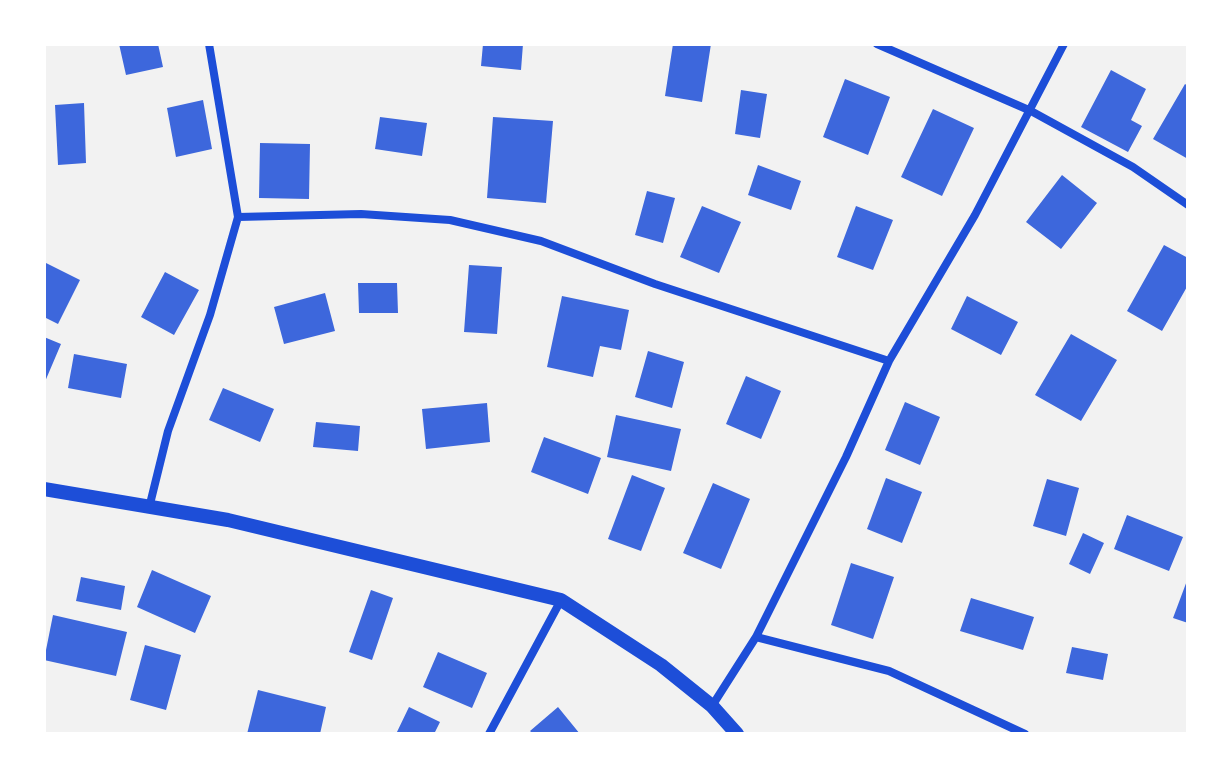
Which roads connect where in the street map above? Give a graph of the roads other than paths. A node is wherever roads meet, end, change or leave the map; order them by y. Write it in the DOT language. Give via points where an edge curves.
graph roads {
  1 [pos="209,44"];
  2 [pos="877,44"];
  3 [pos="1064,44"];
  4 [pos="1031,111"];
  5 [pos="1188,205"];
  6 [pos="238,217"];
  7 [pos="889,361"];
  8 [pos="44,489"];
  9 [pos="149,508"];
  10 [pos="561,600"];
  11 [pos="756,637"];
  12 [pos="712,706"];
  13 [pos="489,734"];
  14 [pos="737,734"];
  15 [pos="1025,734"];
  1 -- 6 [label="street"];
  2 -- 4 [label="street"];
  3 -- 4 [label="street"];
  4 -- 5 [label="street" via="1133,167"];
  4 -- 7 [label="street"];
  6 -- 7 [label="street" via="361,214 450,220 541,241"];
  6 -- 9 [label="street" via="168,431"];
  7 -- 11 [label="street"];
  8 -- 9 [label="street"];
  9 -- 10 [label="street" via="228,520"];
  10 -- 12 [label="street" via="661,665"];
  10 -- 13 [label="street"];
  11 -- 12 [label="street"];
  11 -- 15 [label="street" via="889,671"];
  12 -- 14 [label="street"];
}
